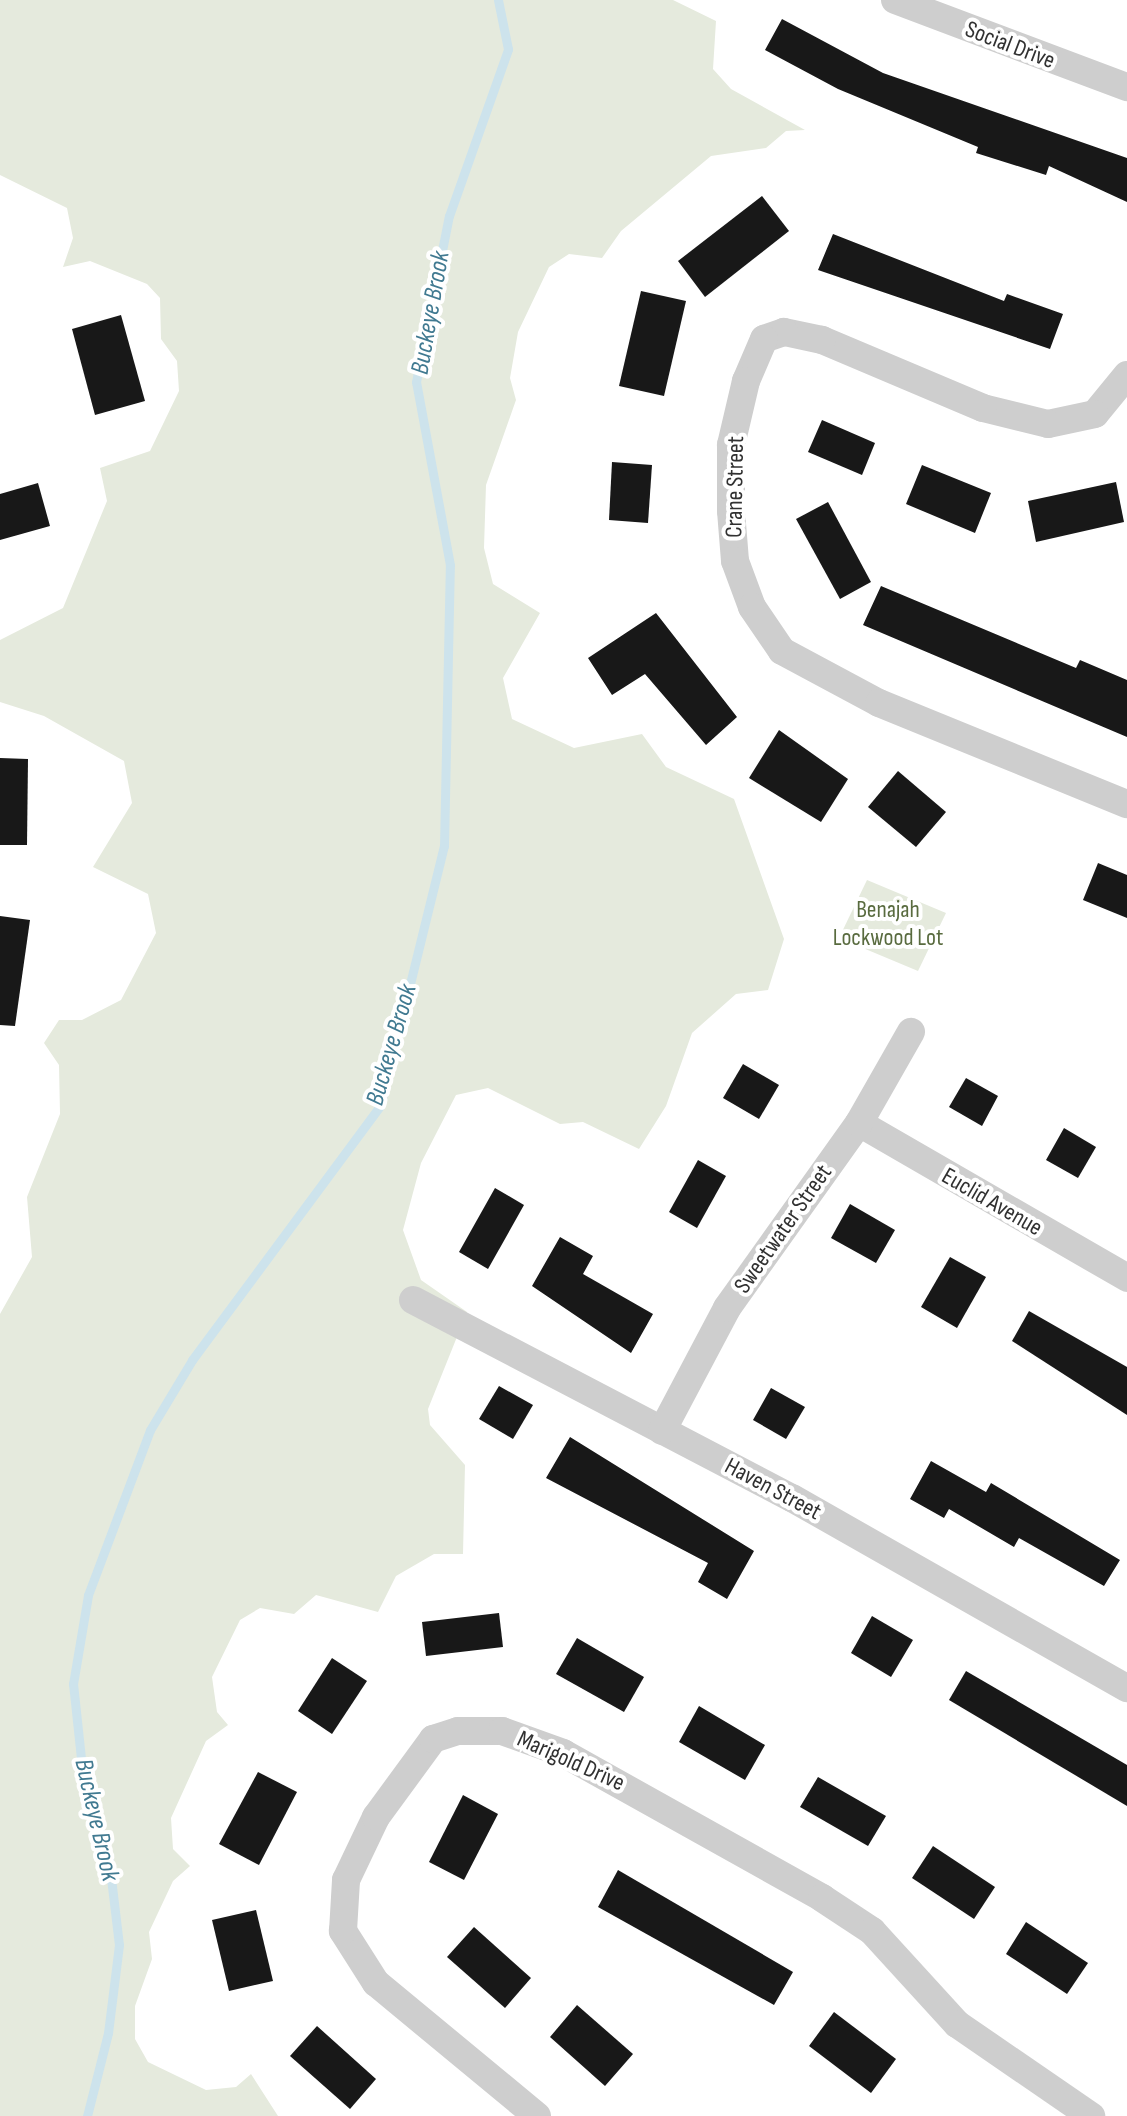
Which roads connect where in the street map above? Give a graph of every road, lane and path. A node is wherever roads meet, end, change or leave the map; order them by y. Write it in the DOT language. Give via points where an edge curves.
graph roads {
  1 [pos="895,0"];
  2 [pos="1127,87"];
  3 [pos="1127,375"];
  4 [pos="1127,804"];
  5 [pos="911,1032"];
  6 [pos="859,1123"];
  7 [pos="1127,1278"];
  8 [pos="413,1300"];
  9 [pos="662,1431"];
  10 [pos="1127,1688"];
  11 [pos="537,2116"];
  12 [pos="1091,2116"];
  1 -- 2 [label="street, Social Drive"];
  3 -- 4 [label="street, Crane Street" via="1095,414 1048,424 784,332 764,339 746,381 731,445 731,511 748,596 782,651 879,703"];
  5 -- 6 [label="street, Sweetwater Street"];
  6 -- 7 [label="street, Euclid Avenue"];
  6 -- 9 [label="street, Sweetwater Street" via="727,1308"];
  8 -- 9 [label="street, Haven Street"];
  9 -- 10 [label="street, Haven Street"];
  11 -- 12 [label="street, Marigold Drive" via="376,1983 343,1931 346,1880 376,1817 433,1739 458,1731 502,1731 563,1753 822,1898 872,1931 957,2024"];
}
